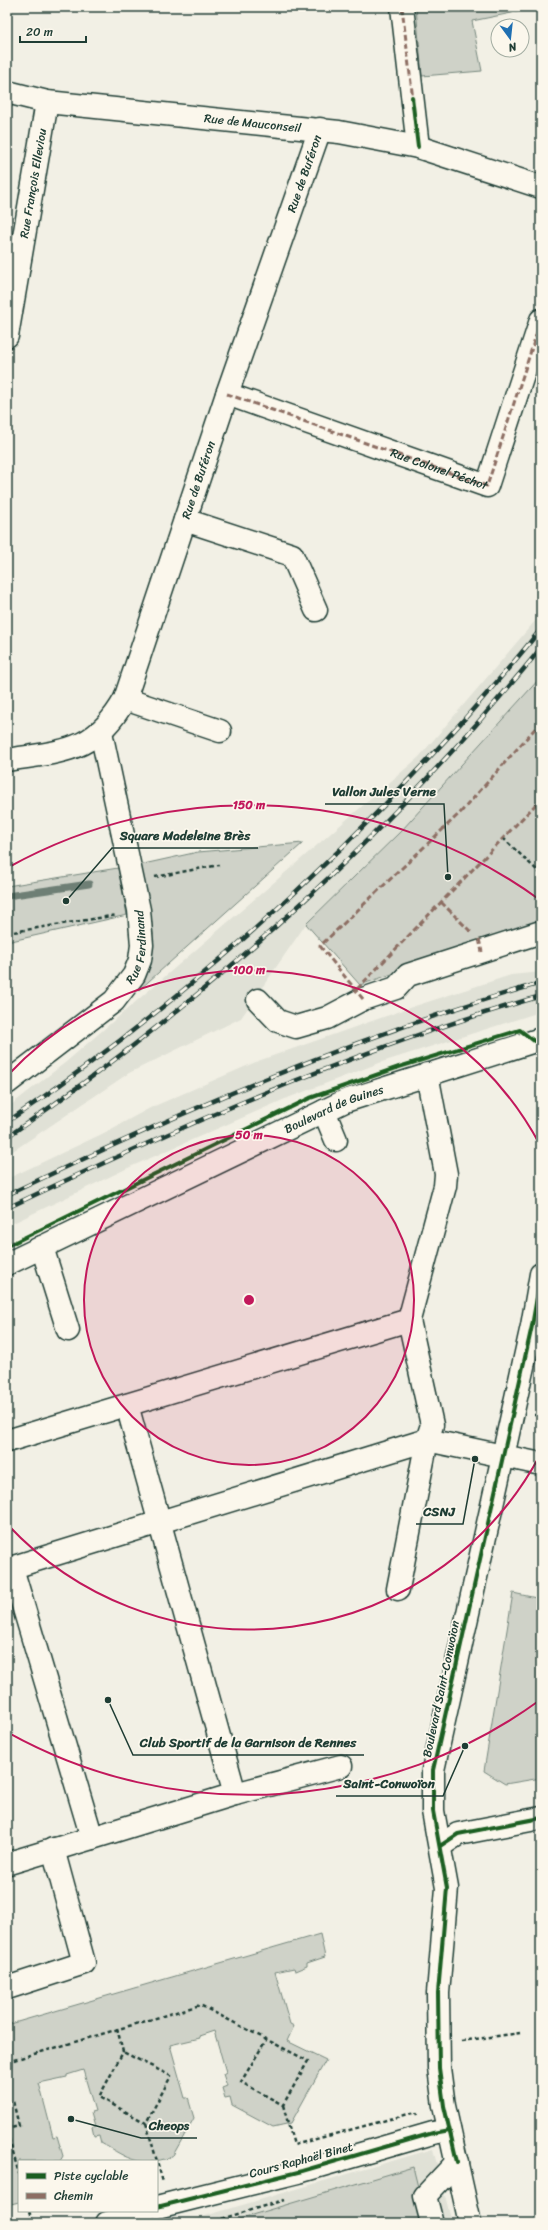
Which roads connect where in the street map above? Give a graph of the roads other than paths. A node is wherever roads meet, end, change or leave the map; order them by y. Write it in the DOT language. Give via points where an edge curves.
graph roads {
  1 [pos="402,7"];
  2 [pos="7,92"];
  3 [pos="47,102"];
  4 [pos="320,129"];
  5 [pos="418,148"];
  6 [pos="541,187"];
  7 [pos="541,320"];
  8 [pos="7,336"];
  9 [pos="227,394"];
  10 [pos="185,520"];
  11 [pos="316,610"];
  12 [pos="125,700"];
  13 [pos="101,732"];
  14 [pos="220,732"];
  15 [pos="7,760"];
  16 [pos="541,932"];
  17 [pos="258,1000"];
  18 [pos="541,1039"];
  19 [pos="427,1074"];
  20 [pos="7,1083"];
  21 [pos="324,1111"];
  22 [pos="336,1140"];
  23 [pos="42,1247"];
  24 [pos="7,1264"];
  25 [pos="541,1274"];
  26 [pos="409,1320"];
  27 [pos="68,1330"];
  28 [pos="127,1404"];
  29 [pos="427,1440"];
  30 [pos="7,1442"];
  31 [pos="504,1456"];
  32 [pos="541,1464"];
  33 [pos="161,1522"];
  34 [pos="10,1568"];
  35 [pos="398,1589"];
  36 [pos="341,1766"];
  37 [pos="235,1794"];
  38 [pos="541,1818"];
  39 [pos="92,1838"];
  40 [pos="440,1846"];
  41 [pos="53,1849"];
  42 [pos="8,1861"];
  43 [pos="7,1988"];
  44 [pos="449,2130"];
  45 [pos="457,2162"];
  46 [pos="158,2207"];
  47 [pos="142,2212"];
  48 [pos="107,2223"];
  49 [pos="432,2223"];
  50 [pos="470,2223"];
  1 -- 5 [label="street"];
  2 -- 3 [label="street, Rue de Mauconseil"];
  3 -- 4 [label="street, Rue de Mauconseil"];
  3 -- 8 [label="street, Rue François Elleviou"];
  4 -- 5 [label="street, Rue de Mauconseil"];
  4 -- 9 [label="street, Rue de Buféron"];
  5 -- 6 [label="street, Rue de Mauconseil"];
  7 -- 9 [label="street, Rue Colonel Péchot" via="487,486"];
  9 -- 10 [label="street, Rue de Buféron"];
  10 -- 11 [label="street" via="292,555"];
  10 -- 12 [label="street, Rue de Buféron"];
  12 -- 13 [label="street, Rue de Buféron" via="114,719"];
  12 -- 14 [label="street"];
  13 -- 15 [label="street, Rue de Buféron" via="72,748"];
  13 -- 20 [label="street, Rue Ferdinand" via="139,910 142,945 140,960 126,988 114,1001"];
  16 -- 17 [label="street" via="408,975 396,988 363,999 326,1018 296,1027 278,1021"];
  18 -- 19 [label="street, Boulevard de Guines"];
  19 -- 21 [label="street, Boulevard de Guines"];
  19 -- 26 [label="street" via="446,1174"];
  21 -- 22 [label="street"];
  21 -- 23 [label="street, Boulevard de Guines"];
  23 -- 24 [label="street, Boulevard de Guines"];
  23 -- 27 [label="street"];
  25 -- 31 [label="street, Boulevard Saint-Conwoïon"];
  26 -- 28 [label="street"];
  26 -- 29 [label="street" via="432,1425"];
  28 -- 30 [label="street"];
  28 -- 33 [label="street"];
  29 -- 31 [label="street"];
  29 -- 33 [label="street"];
  29 -- 35 [label="street"];
  31 -- 32 [label="street"];
  31 -- 40 [label="street, Boulevard Saint-Conwoïon" via="433,1770 433,1811"];
  33 -- 34 [label="street"];
  33 -- 37 [label="street"];
  34 -- 39 [label="street"];
  36 -- 37 [label="street"];
  37 -- 39 [label="street"];
  38 -- 40 [label="street" via="458,1834"];
  39 -- 41 [label="street"];
  40 -- 44 [label="street, Boulevard Saint-Conwoïon" via="447,1888 438,1993 439,2068"];
  41 -- 42 [label="street"];
  41 -- 43 [label="street" via="84,1964"];
  44 -- 45 [label="street, Boulevard Saint-Conwoïon"];
  44 -- 46 [label="street, Cours Raphaël Binet" via="302,2171"];
  45 -- 49 [label="street" via="425,2196"];
  45 -- 50 [label="street, Boulevard Saint-Conwoïon"];
  47 -- 48 [label="street"];
}
